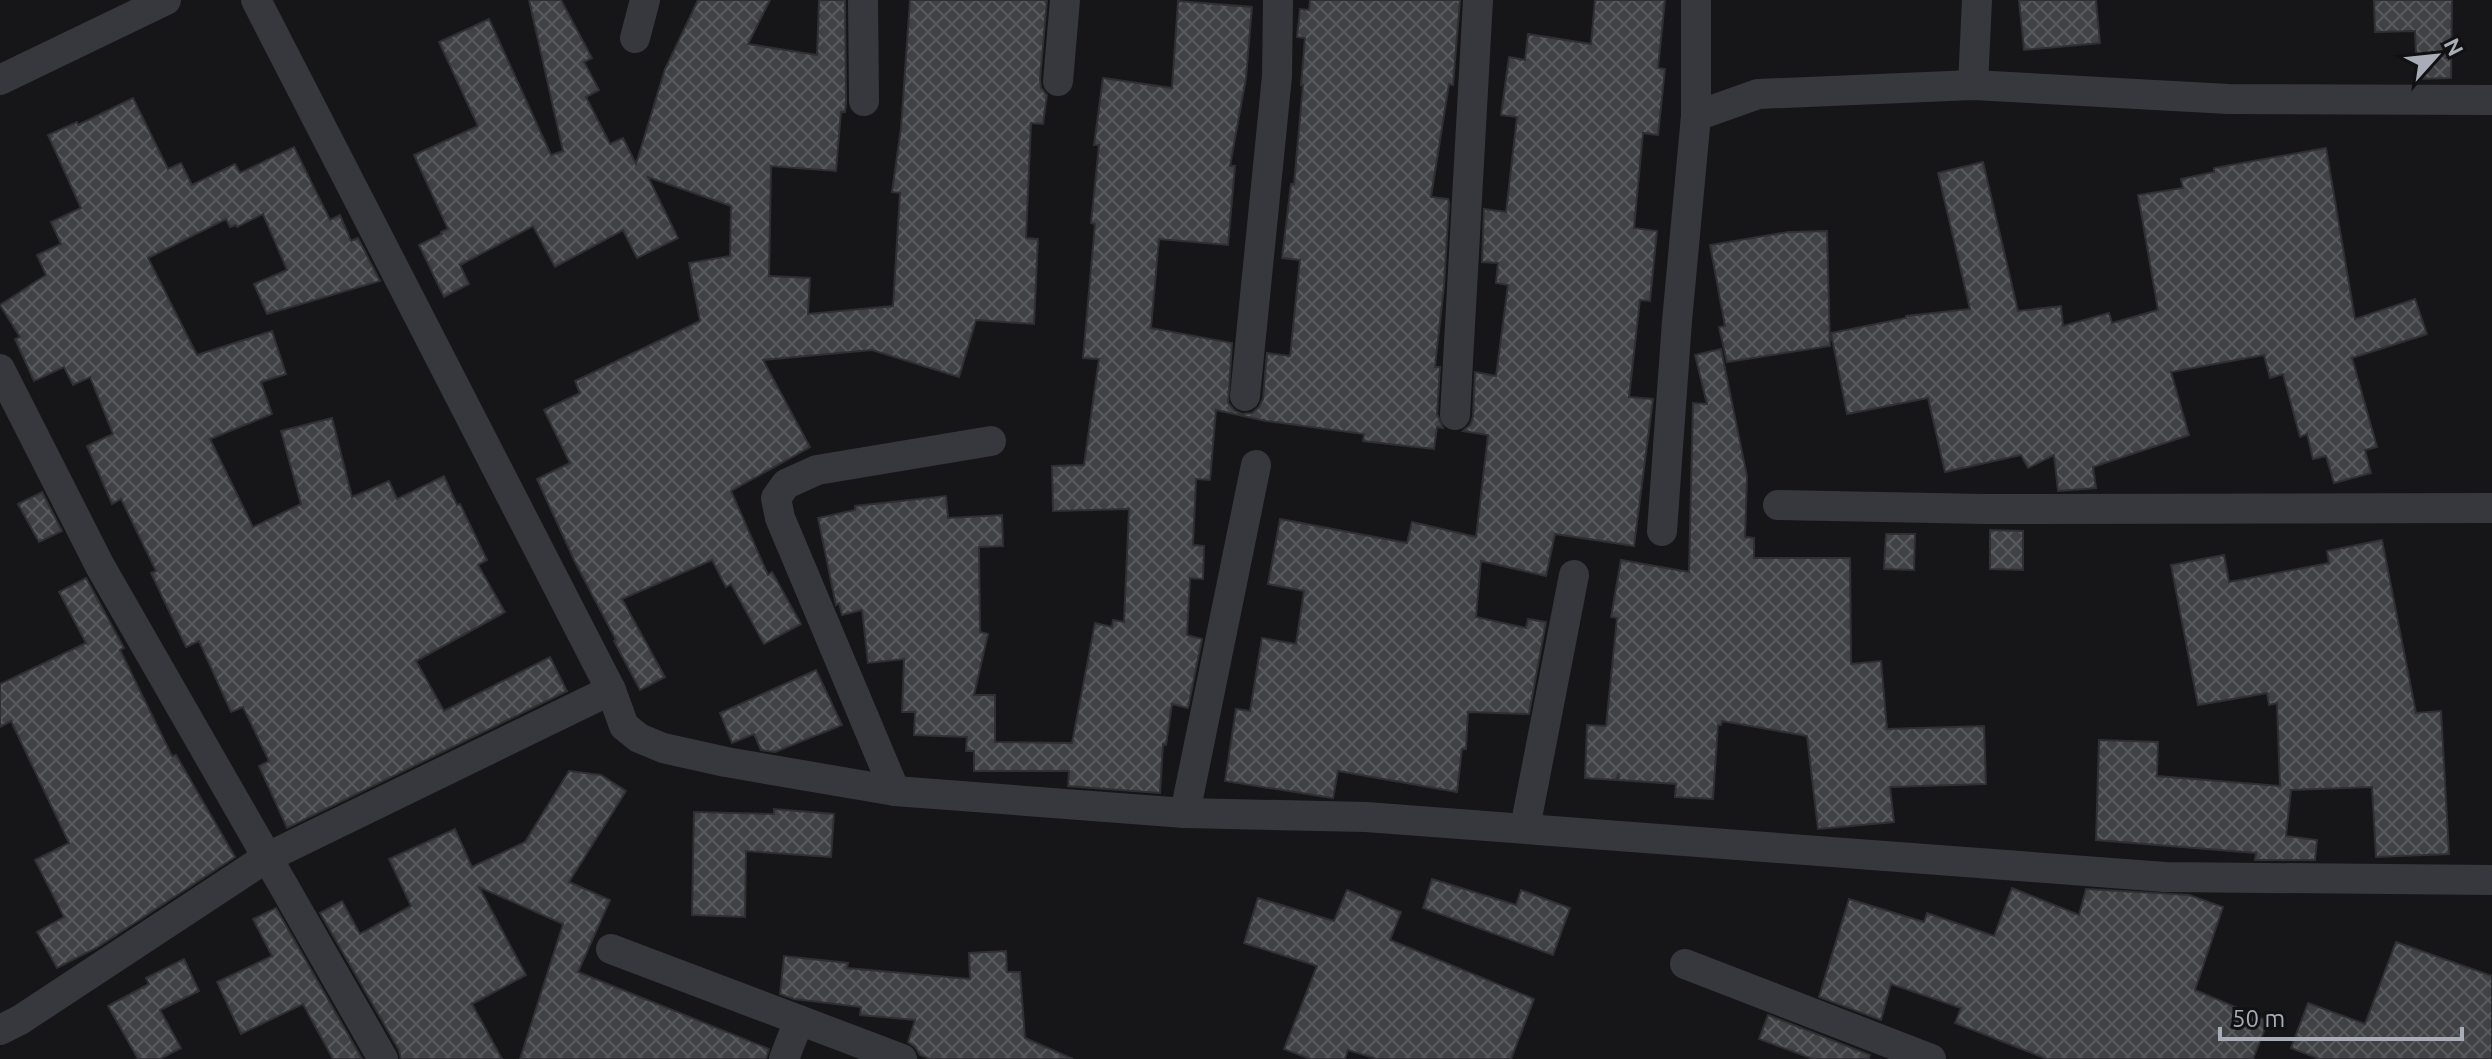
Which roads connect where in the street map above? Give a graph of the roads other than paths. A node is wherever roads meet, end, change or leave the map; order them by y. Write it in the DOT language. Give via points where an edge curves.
graph roads {
  1 [pos="166,0"];
  2 [pos="256,0"];
  3 [pos="645,0"];
  4 [pos="863,0"];
  5 [pos="1065,0"];
  6 [pos="1278,0"];
  7 [pos="1478,0"];
  8 [pos="1696,0"];
  9 [pos="1977,0"];
  10 [pos="635,38"];
  11 [pos="0,80"];
  12 [pos="1058,81"];
  13 [pos="1973,85"];
  14 [pos="2492,100"];
  15 [pos="864,101"];
  16 [pos="1696,116"];
  17 [pos="0,369"];
  18 [pos="1245,396"];
  19 [pos="1455,415"];
  20 [pos="991,441"];
  21 [pos="1256,465"];
  22 [pos="1778,505"];
  23 [pos="2492,508"];
  24 [pos="1662,531"];
  25 [pos="1574,575"];
  26 [pos="611,690"];
  27 [pos="895,791"];
  28 [pos="1185,813"];
  29 [pos="1525,828"];
  30 [pos="266,858"];
  31 [pos="2492,880"];
  32 [pos="611,949"];
  33 [pos="1685,964"];
  34 [pos="799,1020"];
  35 [pos="0,1030"];
  36 [pos="383,1059"];
  37 [pos="784,1059"];
  38 [pos="902,1059"];
  39 [pos="1931,1059"];
  1 -- 11 [label="street"];
  2 -- 26 [label="street"];
  3 -- 10 [label="street"];
  4 -- 15 [label="street"];
  5 -- 12 [label="street"];
  6 -- 18 [label="street" via="1277,76"];
  7 -- 19 [label="street"];
  8 -- 16 [label="street"];
  9 -- 13 [label="street"];
  13 -- 14 [label="street" via="2228,99"];
  13 -- 16 [label="street" via="1758,94"];
  16 -- 24 [label="street"];
  17 -- 30 [label="street" via="100,566"];
  20 -- 27 [label="street" via="817,470 786,484 776,498"];
  21 -- 28 [label="street"];
  22 -- 23 [label="street"];
  25 -- 29 [label="street"];
  26 -- 27 [label="street" via="624,726 663,748"];
  26 -- 30 [label="street"];
  27 -- 28 [label="street"];
  28 -- 29 [label="street"];
  29 -- 31 [label="street" via="2165,877"];
  30 -- 35 [label="street"];
  30 -- 36 [label="street"];
  32 -- 34 [label="street"];
  33 -- 39 [label="street"];
  34 -- 37 [label="street"];
  34 -- 38 [label="street"];
}
